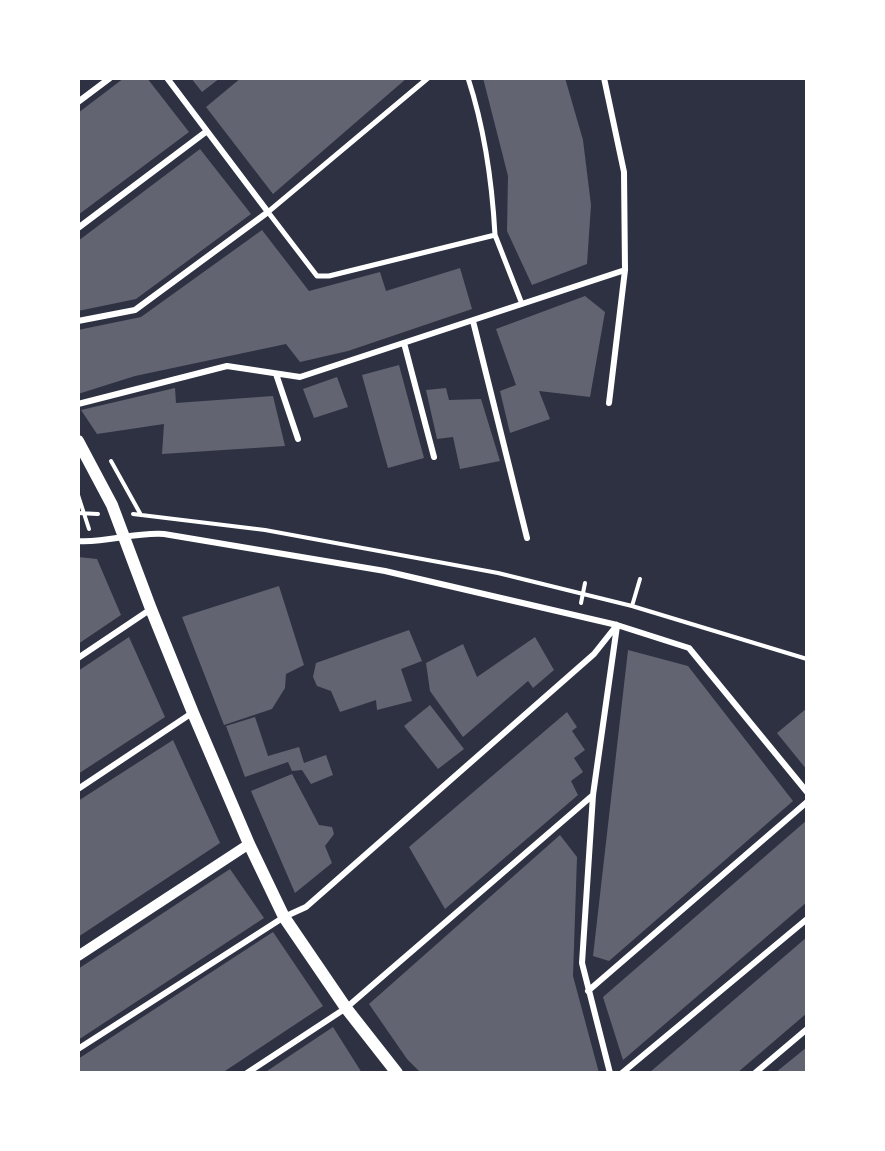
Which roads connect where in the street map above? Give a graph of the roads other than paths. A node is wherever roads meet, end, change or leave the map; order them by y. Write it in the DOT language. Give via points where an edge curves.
graph roads {
  1 [pos="110,78"];
  2 [pos="167,78"];
  3 [pos="428,78"];
  4 [pos="468,78"];
  5 [pos="604,78"];
  6 [pos="78,102"];
  7 [pos="207,131"];
  8 [pos="267,212"];
  9 [pos="78,228"];
  10 [pos="495,235"];
  11 [pos="625,270"];
  12 [pos="522,304"];
  13 [pos="78,321"];
  14 [pos="473,321"];
  15 [pos="404,344"];
  16 [pos="276,374"];
  17 [pos="609,403"];
  18 [pos="78,404"];
  19 [pos="298,439"];
  20 [pos="78,441"];
  21 [pos="434,457"];
  22 [pos="124,535"];
  23 [pos="527,538"];
  24 [pos="78,541"];
  25 [pos="151,609"];
  26 [pos="617,625"];
  27 [pos="78,658"];
  28 [pos="193,713"];
  29 [pos="78,789"];
  30 [pos="807,792"];
  31 [pos="593,795"];
  32 [pos="807,802"];
  33 [pos="249,844"];
  34 [pos="284,917"];
  35 [pos="807,918"];
  36 [pos="78,956"];
  37 [pos="588,991"];
  38 [pos="346,1008"];
  39 [pos="807,1029"];
  40 [pos="78,1049"];
  41 [pos="247,1073"];
  42 [pos="397,1073"];
  43 [pos="609,1073"];
  44 [pos="622,1073"];
  45 [pos="755,1073"];
  1 -- 6 [label="street"];
  2 -- 7 [label="street"];
  3 -- 8 [label="street"];
  4 -- 10 [label="street" via="492,176"];
  5 -- 11 [label="street" via="624,172"];
  7 -- 8 [label="street"];
  7 -- 9 [label="street"];
  8 -- 10 [label="street" via="317,276"];
  8 -- 13 [label="street" via="135,310"];
  10 -- 12 [label="street"];
  11 -- 12 [label="street"];
  11 -- 17 [label="street"];
  12 -- 14 [label="street"];
  14 -- 15 [label="street"];
  14 -- 23 [label="street"];
  15 -- 16 [label="street" via="300,377"];
  15 -- 21 [label="street"];
  16 -- 18 [label="street" via="227,366"];
  16 -- 19 [label="street"];
  20 -- 22 [label="main road" via="103,484"];
  22 -- 24 [label="street"];
  22 -- 25 [label="main road"];
  22 -- 26 [label="street" via="164,534 385,571"];
  25 -- 27 [label="street"];
  25 -- 28 [label="main road"];
  26 -- 30 [label="street" via="689,648"];
  26 -- 31 [label="street"];
  26 -- 34 [label="street" via="594,654 306,907"];
  28 -- 29 [label="street"];
  28 -- 33 [label="main road"];
  31 -- 37 [label="street" via="582,963"];
  31 -- 38 [label="street"];
  32 -- 37 [label="street"];
  33 -- 34 [label="main road"];
  33 -- 36 [label="street"];
  34 -- 38 [label="main road"];
  34 -- 40 [label="street"];
  35 -- 44 [label="street"];
  37 -- 43 [label="street"];
  38 -- 41 [label="street"];
  38 -- 42 [label="main road"];
  39 -- 45 [label="street"];
}
